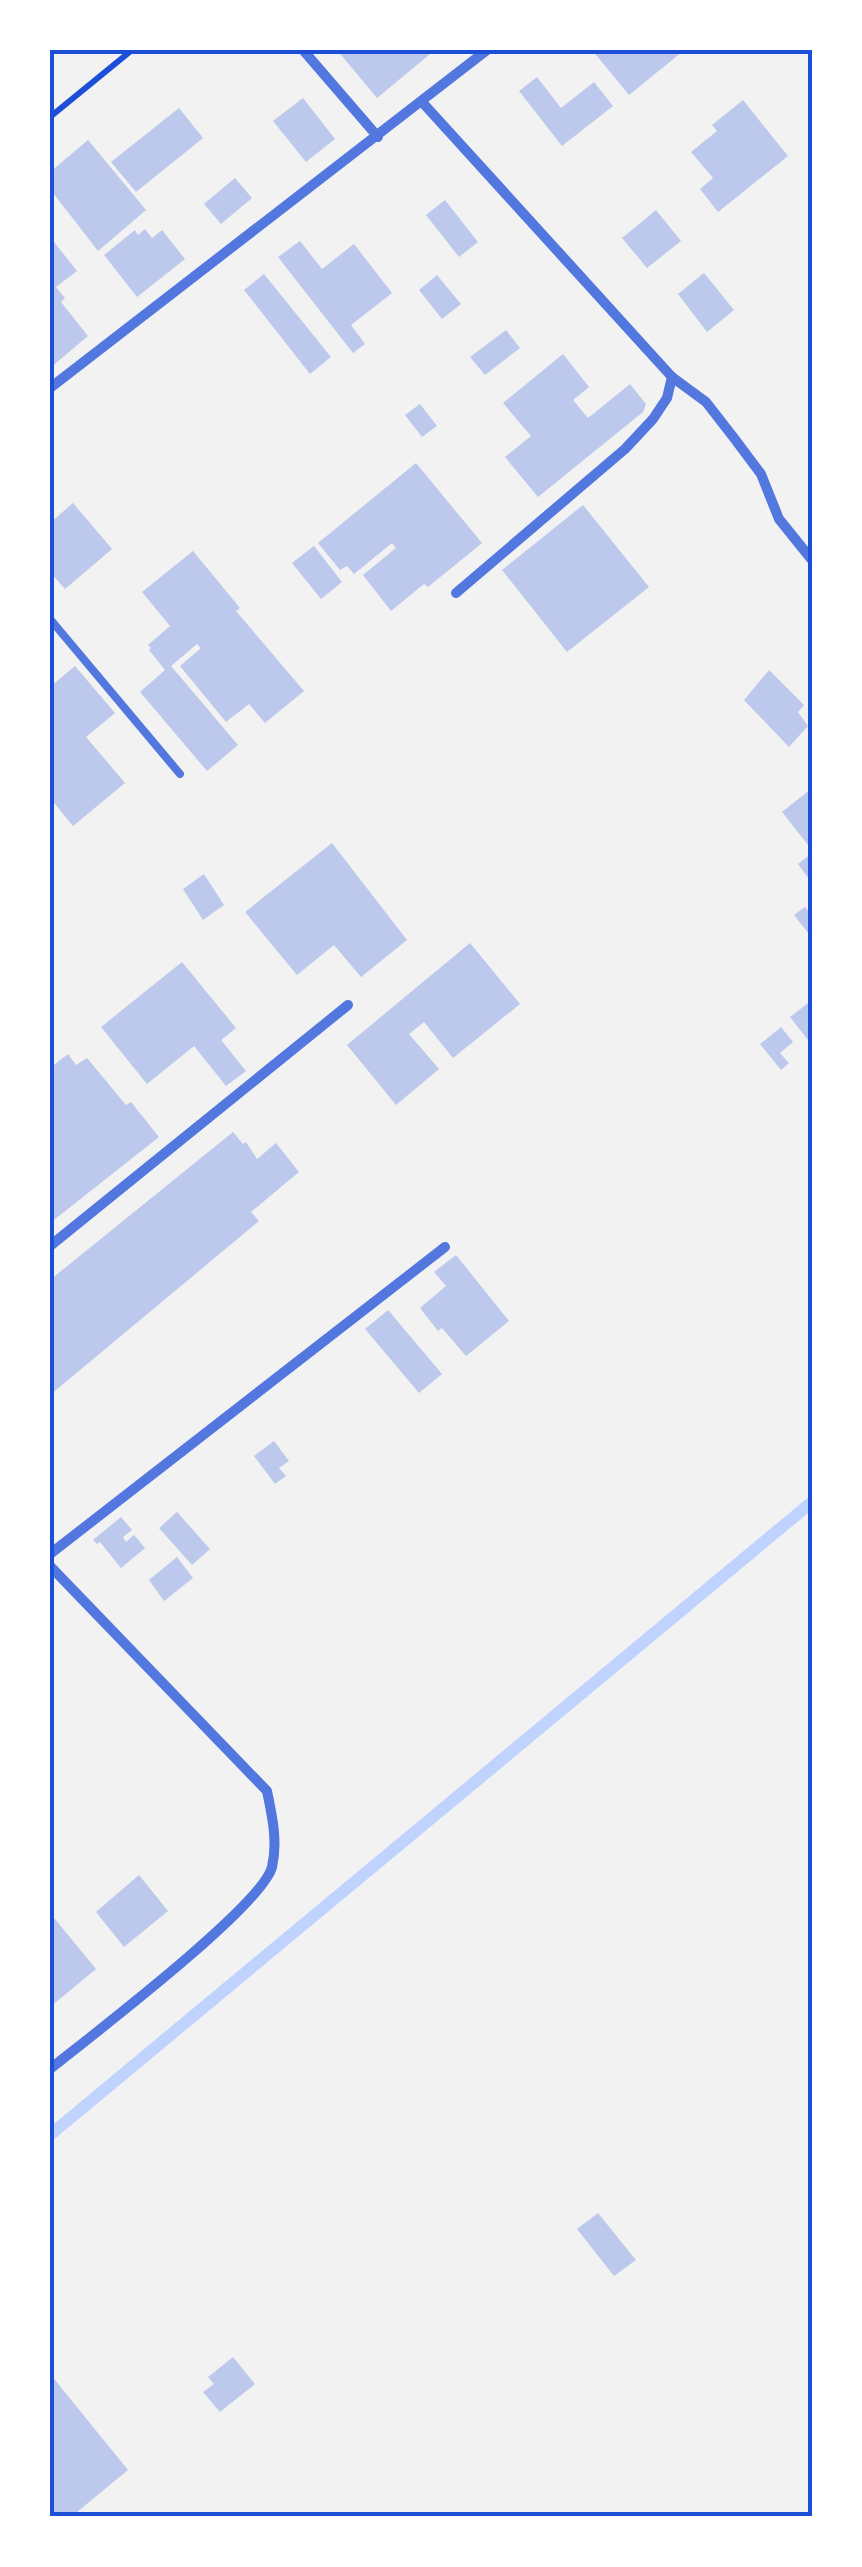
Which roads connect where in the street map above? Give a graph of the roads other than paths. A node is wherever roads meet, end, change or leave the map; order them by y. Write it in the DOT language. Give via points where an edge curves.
graph roads {
  1 [pos="303,50"];
  2 [pos="487,50"];
  3 [pos="422,102"];
  4 [pos="378,137"];
  5 [pos="672,378"];
  6 [pos="50,388"];
  7 [pos="812,560"];
  8 [pos="456,593"];
  9 [pos="50,619"];
  10 [pos="180,774"];
  11 [pos="348,1005"];
  12 [pos="50,1246"];
  13 [pos="444,1247"];
  14 [pos="50,1554"];
  15 [pos="50,1566"];
  16 [pos="50,2070"];
  1 -- 4 [label="street"];
  2 -- 3 [label="street"];
  3 -- 4 [label="street"];
  3 -- 5 [label="street"];
  4 -- 6 [label="street"];
  5 -- 7 [label="street" via="706,402 734,438 760,474 779,519"];
  5 -- 8 [label="street" via="653,419 625,449"];
  9 -- 10 [label="lane"];
  11 -- 12 [label="street"];
  13 -- 14 [label="street"];
  15 -- 16 [label="street" via="267,1791 274,1828 272,1870 235,1916"];
}
